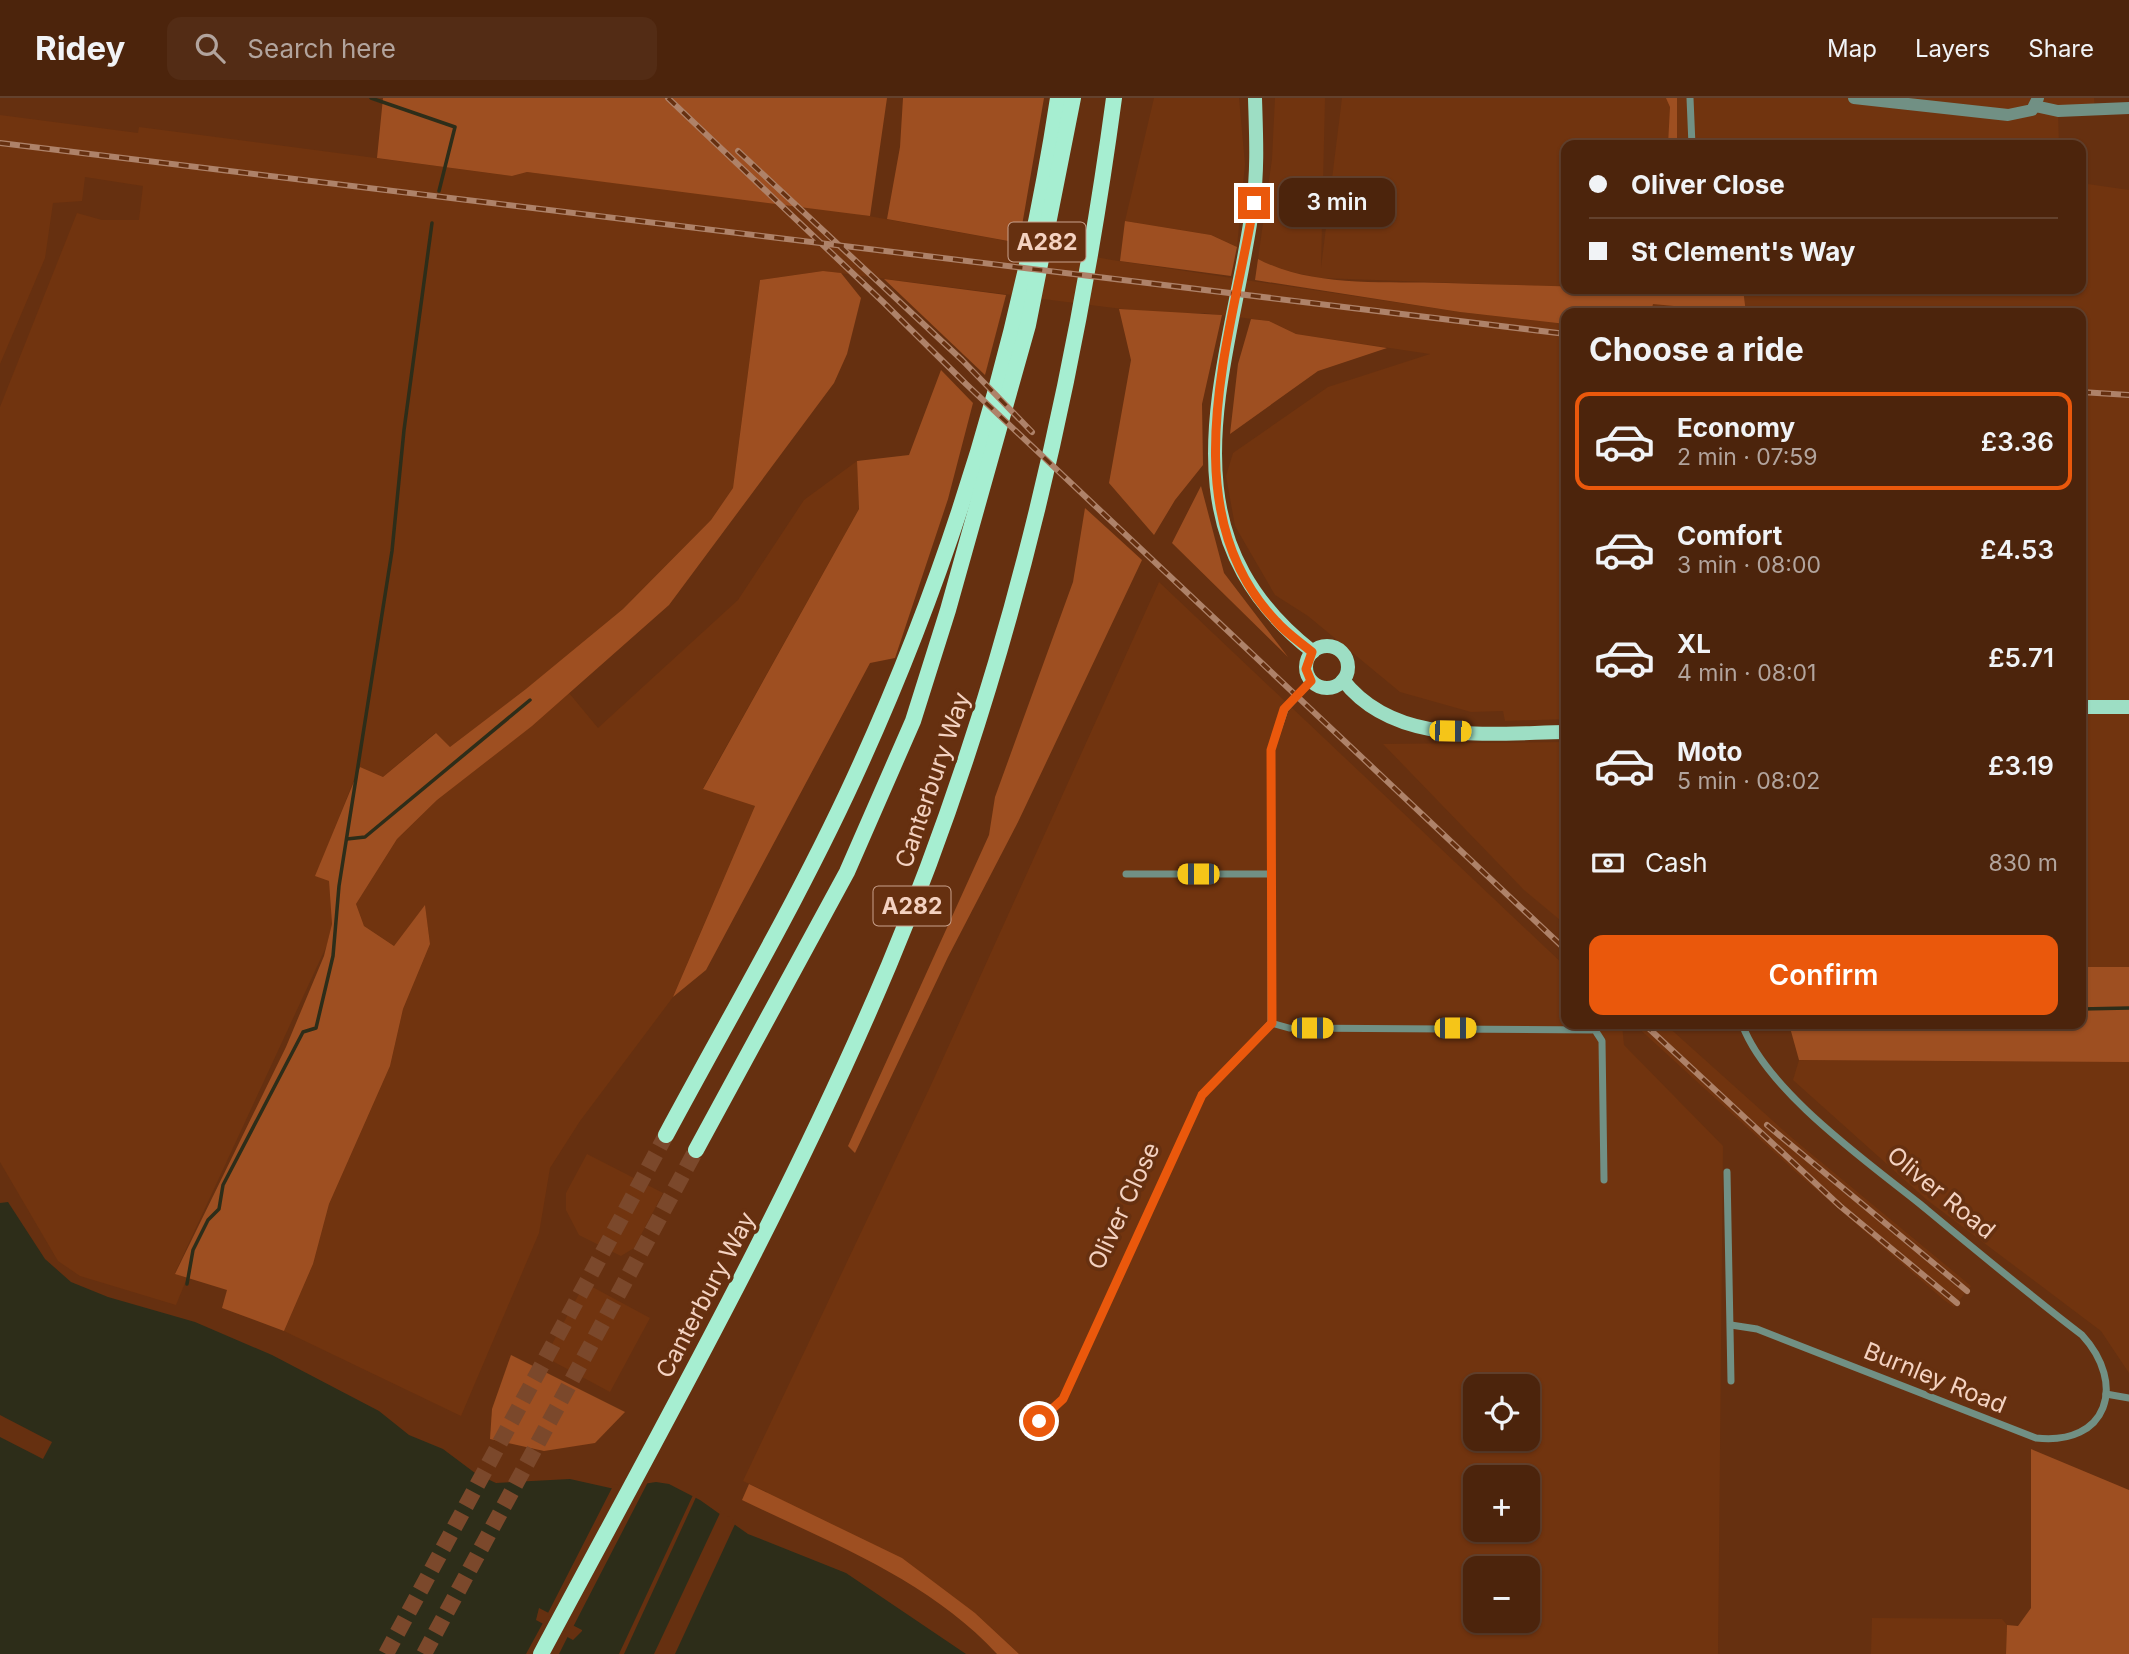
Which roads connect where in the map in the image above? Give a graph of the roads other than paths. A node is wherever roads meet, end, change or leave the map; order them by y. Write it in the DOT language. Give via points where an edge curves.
graph roads {
  1 [pos="1058,98"];
  2 [pos="1073,98"];
  3 [pos="1114,98"];
  4 [pos="1255,98"];
  5 [pos="1690,98"];
  6 [pos="1854,98"];
  7 [pos="2037,102"];
  8 [pos="2129,108"];
  9 [pos="1692,140"];
  10 [pos="990,436"];
  11 [pos="1312,652"];
  12 [pos="1343,680"];
  13 [pos="1311,681"];
  14 [pos="2086,707"];
  15 [pos="2129,707"];
  16 [pos="1561,732"];
  17 [pos="1126,874"];
  18 [pos="1270,874"];
  19 [pos="1272,1023"];
  20 [pos="1745,1029"];
  21 [pos="666,1135"];
  22 [pos="696,1150"];
  23 [pos="1727,1172"];
  24 [pos="1604,1180"];
  25 [pos="1731,1325"];
  26 [pos="1731,1381"];
  27 [pos="2106,1394"];
  28 [pos="2129,1398"];
  29 [pos="1039,1421"];
  30 [pos="541,1654"];
  1 -- 10 [label="highway, Canterbury Way / A282"];
  2 -- 10 [label="highway, Canterbury Way / A282" via="1031,312"];
  3 -- 30 [label="highway, Canterbury Way / A282" via="1077,336 1036,523 986,698 936,844 818,1125 747,1269"];
  4 -- 11 [label="main road" via="1257,164 1214,449 1223,520 1236,559 1261,604"];
  5 -- 9 [label="street"];
  6 -- 7 [label="street" via="2008,115 2026,113"];
  7 -- 8 [label="street" via="2058,111"];
  10 -- 21 [label="highway, Canterbury Way / A282" via="928,603 861,763"];
  10 -- 22 [label="highway, Canterbury Way / A282" via="930,671 893,772 847,872"];
  11 -- 12 [label="main road" via="1328,646 1343,654 1348,670"];
  11 -- 13 [label="main road" via="1306,669"];
  12 -- 13 [label="main road" via="1324,688"];
  12 -- 16 [label="main road" via="1372,709 1423,729"];
  13 -- 18 [label="street" via="1284,709 1273,737"];
  14 -- 15 [label="main road"];
  17 -- 18 [label="street"];
  18 -- 19 [label="street"];
  19 -- 24 [label="street" via="1289,1028 1595,1030 1602,1041"];
  19 -- 29 [label="street, Oliver Close" via="1202,1095 1063,1399"];
  20 -- 27 [label="street, Oliver Road" via="1772,1074 1809,1110 2081,1335 2104,1367"];
  23 -- 25 [label="street"];
  25 -- 26 [label="street"];
  25 -- 27 [label="street, Burnley Road" via="1757,1329 2036,1438 2056,1440 2079,1433 2096,1418"];
  27 -- 28 [label="street"];
}
